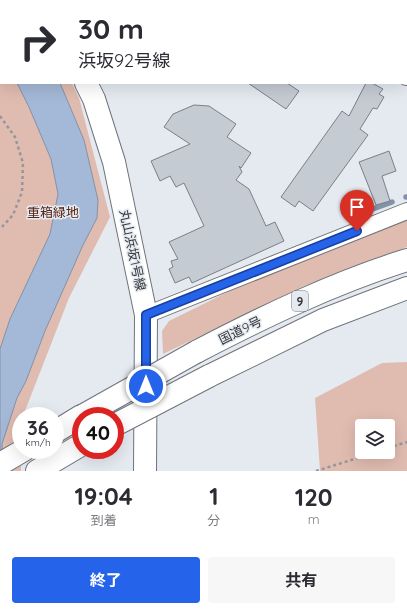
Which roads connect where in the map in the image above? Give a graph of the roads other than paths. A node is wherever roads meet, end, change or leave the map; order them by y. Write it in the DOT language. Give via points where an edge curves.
graph roads {
  1 [pos="86,84"];
  2 [pos="407,211"];
  3 [pos="407,260"];
  4 [pos="407,288"];
  5 [pos="146,315"];
  6 [pos="97,407"];
  7 [pos="124,420"];
  8 [pos="72,450"];
  9 [pos="12,457"];
  10 [pos="0,464"];
  11 [pos="37,471"];
  12 [pos="145,471"];
  1 -- 5 [label="main road, 丸山浜坂1号線" via="94,99 114,162"];
  2 -- 5 [label="street"];
  3 -- 6 [label="main road, 国道9号 / 9, bridge" via="323,291 243,328"];
  4 -- 7 [label="main road, 国道9号 / 9, bridge" via="323,320"];
  5 -- 12 [label="main road, 丸山浜坂1号線"];
  8 -- 11 [label="main road"];
  9 -- 10 [label="main road"];
}
